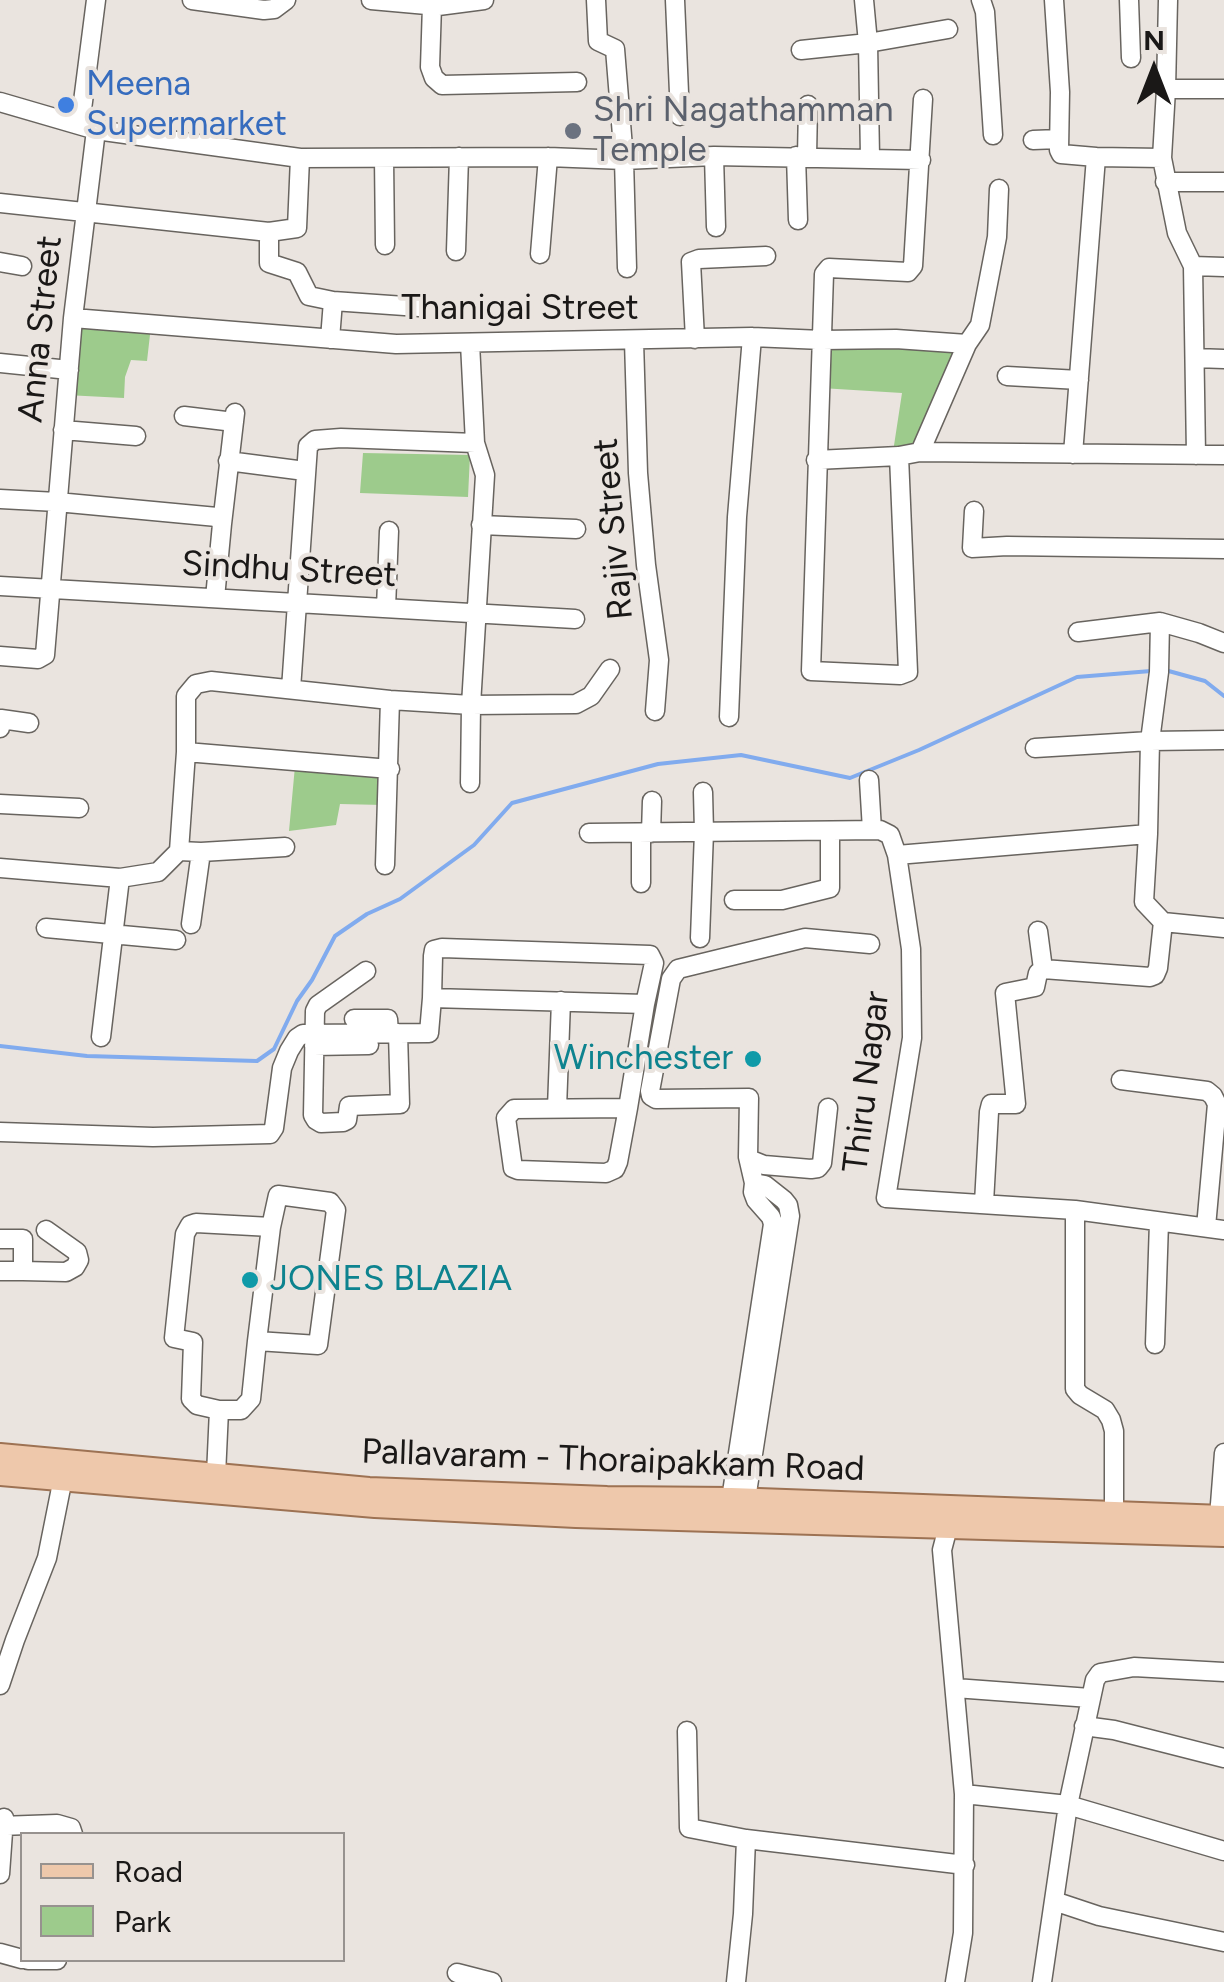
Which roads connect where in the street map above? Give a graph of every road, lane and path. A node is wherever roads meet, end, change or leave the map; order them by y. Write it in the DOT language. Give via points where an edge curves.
graph roads {
  1 [pos="96,0"];
  2 [pos="192,0"];
  3 [pos="286,0"];
  4 [pos="371,0"];
  5 [pos="484,0"];
  6 [pos="596,0"];
  7 [pos="675,0"];
  8 [pos="864,0"];
  9 [pos="980,0"];
  10 [pos="1054,0"];
  11 [pos="1129,0"];
  12 [pos="1168,0"];
  13 [pos="218,2"];
  14 [pos="432,5"];
  15 [pos="948,29"];
  16 [pos="868,43"];
  17 [pos="802,50"];
  18 [pos="1132,58"];
  19 [pos="577,82"];
  20 [pos="1166,88"];
  21 [pos="1224,89"];
  22 [pos="924,99"];
  23 [pos="0,102"];
  24 [pos="808,105"];
  25 [pos="680,116"];
  26 [pos="88,128"];
  27 [pos="993,135"];
  28 [pos="1058,139"];
  29 [pos="1032,140"];
  30 [pos="714,156"];
  31 [pos="548,157"];
  32 [pos="801,157"];
  33 [pos="870,157"];
  34 [pos="1096,157"];
  35 [pos="300,158"];
  36 [pos="384,158"];
  37 [pos="458,158"];
  38 [pos="1162,158"];
  39 [pos="624,160"];
  40 [pos="922,160"];
  41 [pos="1165,182"];
  42 [pos="1224,182"];
  43 [pos="998,189"];
  44 [pos="0,203"];
  45 [pos="85,212"];
  46 [pos="798,220"];
  47 [pos="716,227"];
  48 [pos="269,232"];
  49 [pos="385,245"];
  50 [pos="456,251"];
  51 [pos="540,254"];
  52 [pos="766,256"];
  53 [pos="0,262"];
  54 [pos="22,266"];
  55 [pos="1194,266"];
  56 [pos="1224,267"];
  57 [pos="628,268"];
  58 [pos="333,301"];
  59 [pos="418,307"];
  60 [pos="73,318"];
  61 [pos="330,338"];
  62 [pos="752,338"];
  63 [pos="695,340"];
  64 [pos="822,340"];
  65 [pos="634,341"];
  66 [pos="470,342"];
  67 [pos="967,344"];
  68 [pos="1194,358"];
  69 [pos="1224,359"];
  70 [pos="0,363"];
  71 [pos="68,370"];
  72 [pos="1007,376"];
  73 [pos="1079,380"];
  74 [pos="184,416"];
  75 [pos="63,430"];
  76 [pos="136,436"];
  77 [pos="475,443"];
  78 [pos="920,452"];
  79 [pos="1073,454"];
  80 [pos="1196,455"];
  81 [pos="1224,455"];
  82 [pos="900,456"];
  83 [pos="816,460"];
  84 [pos="228,461"];
  85 [pos="305,471"];
  86 [pos="0,500"];
  87 [pos="57,502"];
  88 [pos="974,511"];
  89 [pos="222,524"];
  90 [pos="481,526"];
  91 [pos="576,529"];
  92 [pos="389,531"];
  93 [pos="1224,550"];
  94 [pos="0,586"];
  95 [pos="49,588"];
  96 [pos="216,598"];
  97 [pos="297,603"];
  98 [pos="386,608"];
  99 [pos="476,614"];
  100 [pos="575,619"];
  101 [pos="1160,625"];
  102 [pos="1078,632"];
  103 [pos="1224,642"];
  104 [pos="0,656"];
  105 [pos="610,670"];
  106 [pos="291,689"];
  107 [pos="390,700"];
  108 [pos="472,705"];
  109 [pos="655,712"];
  110 [pos="729,716"];
  111 [pos="30,722"];
  112 [pos="0,728"];
  113 [pos="1224,740"];
  114 [pos="1150,741"];
  115 [pos="1034,748"];
  116 [pos="186,752"];
  117 [pos="390,769"];
  118 [pos="869,780"];
  119 [pos="470,783"];
  120 [pos="703,792"];
  121 [pos="652,801"];
  122 [pos="0,804"];
  123 [pos="79,808"];
  124 [pos="830,830"];
  125 [pos="872,830"];
  126 [pos="646,832"];
  127 [pos="704,832"];
  128 [pos="589,833"];
  129 [pos="1148,834"];
  130 [pos="284,848"];
  131 [pos="180,850"];
  132 [pos="202,852"];
  133 [pos="897,855"];
  134 [pos="385,866"];
  135 [pos="0,868"];
  136 [pos="120,878"];
  137 [pos="641,883"];
  138 [pos="734,900"];
  139 [pos="1163,922"];
  140 [pos="191,924"];
  141 [pos="46,928"];
  142 [pos="1224,928"];
  143 [pos="1038,931"];
  144 [pos="115,934"];
  145 [pos="700,938"];
  146 [pos="176,940"];
  147 [pos="870,944"];
  148 [pos="1043,968"];
  149 [pos="366,971"];
  150 [pos="432,998"];
  151 [pos="561,1001"];
  152 [pos="646,1004"];
  153 [pos="354,1019"];
  154 [pos="395,1030"];
  155 [pos="100,1036"];
  156 [pos="314,1040"];
  157 [pos="1120,1080"];
  158 [pos="557,1108"];
  159 [pos="628,1108"];
  160 [pos="828,1108"];
  161 [pos="0,1132"];
  162 [pos="750,1159"];
  163 [pos="984,1203"];
  164 [pos="1075,1210"];
  165 [pos="1158,1222"];
  166 [pos="271,1227"];
  167 [pos="1215,1229"];
  168 [pos="46,1230"];
  169 [pos="0,1239"];
  170 [pos="0,1271"];
  171 [pos="23,1271"];
  172 [pos="257,1341"];
  173 [pos="1155,1344"];
  174 [pos="219,1410"];
  175 [pos="0,1445"];
  176 [pos="1224,1453"];
  177 [pos="0,1456"];
  178 [pos="58,1466"];
  179 [pos="216,1475"];
  180 [pos="0,1476"];
  181 [pos="738,1499"];
  182 [pos="1114,1514"];
  183 [pos="974,1519"];
  184 [pos="1222,1523"];
  185 [pos="948,1527"];
  186 [pos="1224,1672"];
  187 [pos="0,1685"];
  188 [pos="955,1688"];
  189 [pos="1090,1698"];
  190 [pos="1084,1726"];
  191 [pos="687,1731"];
  192 [pos="1224,1758"];
  193 [pos="964,1794"];
  194 [pos="1068,1805"];
  195 [pos="2,1823"];
  196 [pos="72,1832"];
  197 [pos="746,1839"];
  198 [pos="1224,1851"];
  199 [pos="965,1865"];
  200 [pos="0,1874"];
  201 [pos="1054,1901"];
  202 [pos="1224,1942"];
  203 [pos="457,1973"];
  204 [pos="492,1982"];
  205 [pos="736,1982"];
  206 [pos="955,1982"];
  207 [pos="1042,1982"];
  1 -- 26 [label="street, Anna Street"];
  2 -- 13 [label="street"];
  3 -- 13 [label="street" via="264,10"];
  4 -- 14 [label="street"];
  5 -- 14 [label="street"];
  6 -- 39 [label="street" via="598,40 615,49"];
  7 -- 25 [label="street"];
  8 -- 16 [label="street"];
  9 -- 27 [label="street"];
  10 -- 28 [label="street"];
  11 -- 18 [label="street"];
  12 -- 20 [label="street"];
  14 -- 19 [label="street" via="430,68 442,85"];
  15 -- 16 [label="street"];
  16 -- 17 [label="street"];
  16 -- 33 [label="street"];
  20 -- 21 [label="street"];
  20 -- 38 [label="street"];
  22 -- 40 [label="street"];
  23 -- 26 [label="street"];
  24 -- 32 [label="street"];
  26 -- 35 [label="street"];
  26 -- 45 [label="street, Anna Street"];
  28 -- 29 [label="street"];
  28 -- 34 [label="street" via="1060,154"];
  30 -- 32 [label="street"];
  30 -- 39 [label="street"];
  30 -- 47 [label="street"];
  31 -- 37 [label="street"];
  31 -- 39 [label="street"];
  31 -- 51 [label="street"];
  32 -- 33 [label="street"];
  32 -- 46 [label="street"];
  33 -- 40 [label="street"];
  34 -- 38 [label="street"];
  34 -- 73 [label="street"];
  35 -- 36 [label="street"];
  35 -- 48 [label="street" via="297,228"];
  36 -- 37 [label="street"];
  36 -- 49 [label="street"];
  37 -- 50 [label="street"];
  38 -- 41 [label="street"];
  39 -- 57 [label="street"];
  40 -- 64 [label="street" via="913,266 908,272 828,268"];
  41 -- 42 [label="street"];
  41 -- 55 [label="street" via="1177,233"];
  43 -- 67 [label="street" via="980,325"];
  44 -- 45 [label="street"];
  45 -- 48 [label="street"];
  45 -- 60 [label="street, Anna Street"];
  48 -- 58 [label="street" via="269,263 297,272 308,296"];
  52 -- 63 [label="street" via="691,262"];
  53 -- 54 [label="street"];
  55 -- 56 [label="street"];
  55 -- 68 [label="street"];
  58 -- 59 [label="street"];
  58 -- 61 [label="street"];
  60 -- 61 [label="street, Thanigai Street"];
  60 -- 71 [label="street, Anna Street"];
  61 -- 66 [label="street, Thanigai Street"];
  62 -- 63 [label="street, Thanigai Street"];
  62 -- 64 [label="street, Thanigai Street"];
  62 -- 110 [label="street"];
  63 -- 65 [label="street, Thanigai Street"];
  64 -- 67 [label="street, Thanigai Street"];
  64 -- 83 [label="street"];
  65 -- 66 [label="street, Thanigai Street"];
  65 -- 109 [label="street, Rajiv Street" via="638,473 659,660"];
  66 -- 77 [label="street"];
  67 -- 78 [label="street"];
  68 -- 69 [label="street"];
  68 -- 80 [label="street"];
  70 -- 71 [label="street"];
  71 -- 75 [label="street, Anna Street"];
  72 -- 73 [label="street"];
  73 -- 79 [label="street"];
  74 -- 84 [label="street" via="235,418"];
  75 -- 76 [label="street"];
  75 -- 87 [label="street, Anna Street"];
  77 -- 85 [label="street" via="315,440"];
  77 -- 90 [label="street" via="484,475"];
  78 -- 79 [label="street"];
  78 -- 82 [label="street"];
  79 -- 80 [label="street"];
  80 -- 81 [label="street"];
  82 -- 83 [label="street"];
  82 -- 83 [label="street" via="908,672 900,676 812,671"];
  84 -- 85 [label="street"];
  84 -- 89 [label="street"];
  85 -- 97 [label="street"];
  86 -- 87 [label="street"];
  87 -- 89 [label="street" via="217,517"];
  87 -- 95 [label="street, Anna Street"];
  88 -- 93 [label="street" via="972,548"];
  89 -- 96 [label="street"];
  90 -- 91 [label="street"];
  90 -- 99 [label="street"];
  92 -- 98 [label="street"];
  94 -- 95 [label="street, Sindhu Street"];
  95 -- 96 [label="street, Sindhu Street"];
  95 -- 104 [label="street, Anna Street" via="45,654 38,660"];
  96 -- 97 [label="street, Sindhu Street"];
  97 -- 98 [label="street, Sindhu Street"];
  97 -- 106 [label="street"];
  98 -- 99 [label="street, Sindhu Street"];
  99 -- 100 [label="street, Sindhu Street"];
  99 -- 108 [label="street"];
  101 -- 102 [label="street"];
  101 -- 103 [label="street"];
  101 -- 114 [label="street"];
  105 -- 108 [label="street" via="576,704"];
  106 -- 107 [label="street"];
  106 -- 116 [label="street" via="196,684 186,696"];
  107 -- 108 [label="street"];
  107 -- 117 [label="street"];
  108 -- 119 [label="street"];
  111 -- 112 [label="street" via="1,720"];
  113 -- 114 [label="street"];
  114 -- 115 [label="street"];
  114 -- 129 [label="street"];
  116 -- 117 [label="street"];
  116 -- 131 [label="street"];
  117 -- 134 [label="street"];
  118 -- 125 [label="street"];
  120 -- 127 [label="street"];
  121 -- 126 [label="street"];
  122 -- 123 [label="street"];
  124 -- 125 [label="street"];
  124 -- 127 [label="street"];
  124 -- 138 [label="street" via="830,888 782,900"];
  125 -- 133 [label="street" via="890,835"];
  126 -- 127 [label="street"];
  126 -- 128 [label="street"];
  126 -- 137 [label="street"];
  127 -- 145 [label="street"];
  129 -- 133 [label="street"];
  129 -- 139 [label="street" via="1144,902"];
  130 -- 132 [label="street"];
  131 -- 132 [label="street"];
  131 -- 136 [label="street" via="158,872"];
  132 -- 140 [label="street"];
  133 -- 163 [label="street, Thiru Nagar" via="912,949 912,1038 886,1198"];
  135 -- 136 [label="street"];
  136 -- 144 [label="street"];
  139 -- 142 [label="street"];
  139 -- 148 [label="street" via="1155,975"];
  141 -- 144 [label="street"];
  143 -- 148 [label="street"];
  144 -- 146 [label="street"];
  144 -- 155 [label="street"];
  147 -- 162 [label="street" via="805,938 674,974 651,1096 748,1098"];
  148 -- 163 [label="street" via="1036,986 1005,994 1016,1104 991,1104"];
  149 -- 156 [label="street" via="318,1005"];
  150 -- 151 [label="street"];
  150 -- 152 [label="street" via="432,956 442,948 650,956"];
  150 -- 154 [label="street" via="429,1032"];
  151 -- 152 [label="street"];
  151 -- 158 [label="street"];
  152 -- 159 [label="street"];
  153 -- 154 [label="street"];
  154 -- 156 [label="street"];
  154 -- 156 [label="street" via="400,1104 349,1106 343,1122 321,1122 314,1115"];
  156 -- 161 [label="street" via="303,1034 289,1051 270,1134"];
  157 -- 167 [label="street" via="1213,1096"];
  158 -- 159 [label="street"];
  158 -- 159 [label="street" via="509,1112 513,1168 615,1169"];
  160 -- 162 [label="street" via="818,1168"];
  162 -- 181 [label="street" via="756,1200 774,1230 749,1373"];
  163 -- 164 [label="street"];
  164 -- 165 [label="street"];
  164 -- 182 [label="street" via="1075,1389 1111,1420"];
  165 -- 167 [label="street"];
  165 -- 173 [label="street"];
  166 -- 172 [label="street"];
  166 -- 172 [label="street" via="278,1195 330,1202 336,1210 318,1345"];
  166 -- 174 [label="street" via="196,1223 185,1234 174,1338 193,1342 191,1399"];
  168 -- 171 [label="street" via="76,1252 75,1267"];
  169 -- 171 [label="street" via="23,1239"];
  170 -- 171 [label="street"];
  172 -- 174 [label="street" via="251,1399 242,1410"];
  174 -- 179 [label="street"];
  175 -- 178 [label="main road"];
  176 -- 184 [label="street"];
  177 -- 178 [label="main road, Pallavaram - Thoraipakkam Road"];
  178 -- 179 [label="main road, Pallavaram - Thoraipakkam Road"];
  178 -- 180 [label="main road, Pallavaram - Thoraipakkam Road"];
  178 -- 185 [label="main road, Pallavaram - Thoraipakkam Road" via="374,1506"];
  178 -- 187 [label="street" via="47,1558"];
  179 -- 181 [label="main road, Pallavaram - Thoraipakkam Road" via="369,1489"];
  181 -- 183 [label="main road, Pallavaram - Thoraipakkam Road"];
  182 -- 183 [label="main road, Pallavaram - Thoraipakkam Road"];
  182 -- 184 [label="main road, Pallavaram - Thoraipakkam Road"];
  183 -- 184 [label="main road, Pallavaram - Thoraipakkam Road"];
  183 -- 185 [label="main road, Pallavaram - Thoraipakkam Road"];
  185 -- 188 [label="street" via="942,1550"];
  186 -- 189 [label="street" via="1100,1673"];
  188 -- 189 [label="street"];
  188 -- 193 [label="street"];
  189 -- 190 [label="street"];
  190 -- 192 [label="street"];
  190 -- 194 [label="street"];
  191 -- 197 [label="street" via="689,1828"];
  193 -- 194 [label="street"];
  193 -- 199 [label="street"];
  194 -- 198 [label="street"];
  194 -- 201 [label="street"];
  195 -- 196 [label="street" via="56,1824"];
  195 -- 200 [label="street"];
  197 -- 199 [label="street"];
  197 -- 205 [label="street"];
  199 -- 206 [label="street"];
  201 -- 202 [label="street"];
  201 -- 207 [label="street"];
  203 -- 204 [label="street"];
}
